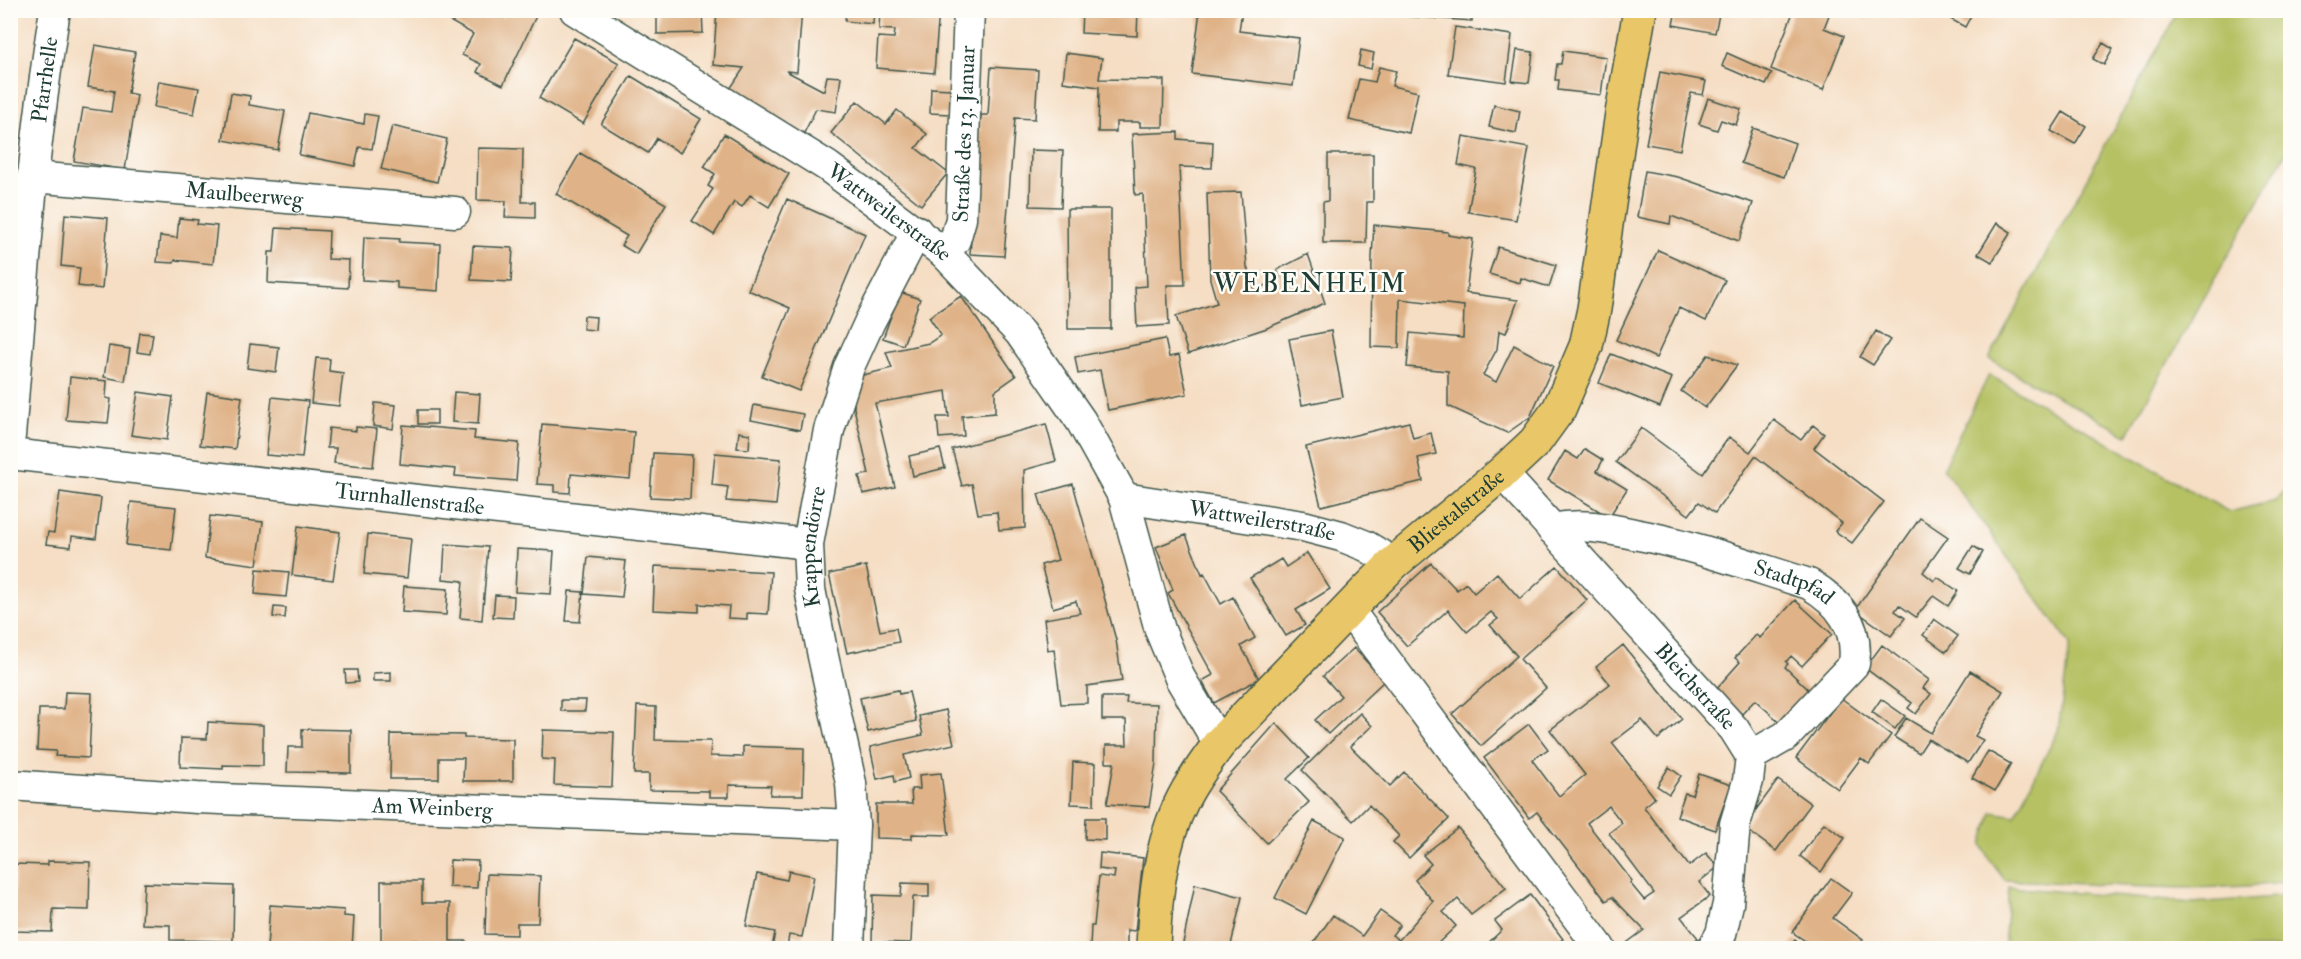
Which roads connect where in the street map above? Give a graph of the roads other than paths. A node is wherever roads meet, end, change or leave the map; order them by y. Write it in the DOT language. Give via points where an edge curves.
graph roads {
  1 [pos="56,10"];
  2 [pos="575,10"];
  3 [pos="969,10"];
  4 [pos="1640,10"];
  5 [pos="32,177"];
  6 [pos="455,212"];
  7 [pos="917,231"];
  8 [pos="944,253"];
  9 [pos="10,436"];
  10 [pos="10,454"];
  11 [pos="1502,473"];
  12 [pos="1124,498"];
  13 [pos="1552,530"];
  14 [pos="808,544"];
  15 [pos="1394,563"];
  16 [pos="1348,609"];
  17 [pos="1219,744"];
  18 [pos="1751,756"];
  19 [pos="10,785"];
  20 [pos="854,825"];
  21 [pos="849,948"];
  22 [pos="1153,948"];
  23 [pos="1600,948"];
  24 [pos="1713,948"];
  1 -- 5 [label="street, Pfarrhelle"];
  2 -- 7 [label="street, Wattweilerstraße" via="827,166"];
  3 -- 8 [label="street, Straße des 13. Januar" via="961,219 955,240"];
  4 -- 11 [label="main road, Bliestalstraße" via="1586,346 1559,409 1535,442"];
  5 -- 6 [label="street, Maulbeerweg"];
  5 -- 9 [label="street, Pfarrhelle"];
  7 -- 8 [label="street, Wattweilerstraße"];
  7 -- 14 [label="street, Krappendörre" via="849,367 829,430"];
  8 -- 12 [label="street, Wattweilerstraße" via="1020,333 1081,421"];
  10 -- 14 [label="street, Turnhallenstraße"];
  11 -- 13 [label="street, Bleichstraße"];
  11 -- 15 [label="main road, Bliestalstraße"];
  12 -- 15 [label="street, Wattweilerstraße" via="1303,526 1366,546"];
  12 -- 17 [label="street, Wattweilerstraße" via="1160,630 1180,678"];
  13 -- 18 [label="street, Bleichstraße" via="1734,729"];
  13 -- 18 [label="street, Stadtpfad" via="1590,525 1672,541 1809,584 1825,593 1854,634 1854,664 1786,736"];
  14 -- 20 [label="street, Krappendörre" via="810,589 849,772"];
  15 -- 16 [label="main road, Bliestalstraße"];
  16 -- 17 [label="main road, Bliestalstraße"];
  16 -- 23 [label="street"];
  17 -- 22 [label="main road, Bliestalstraße" via="1182,800 1170,834 1155,903"];
  18 -- 24 [label="street" via="1735,824 1728,904 1721,934"];
  19 -- 20 [label="street, Am Weinberg" via="197,798"];
  20 -- 21 [label="street, Krappendörre"];
}
